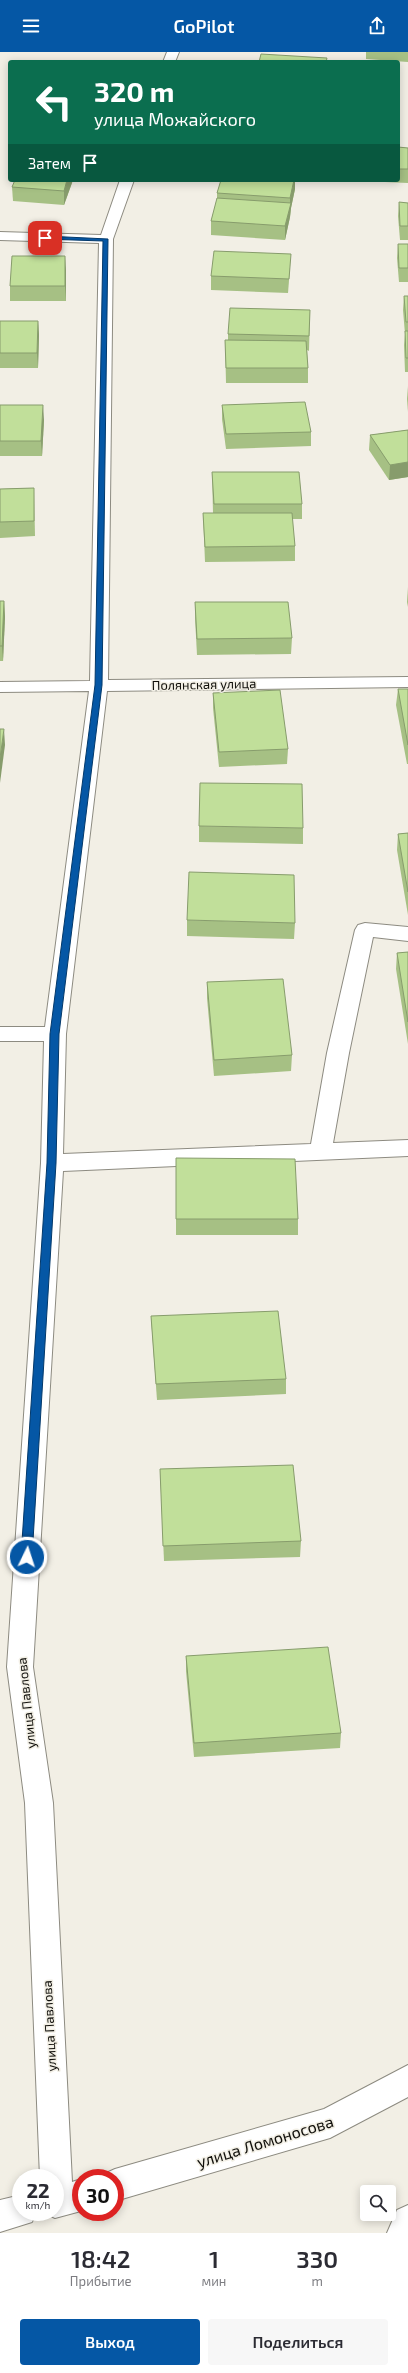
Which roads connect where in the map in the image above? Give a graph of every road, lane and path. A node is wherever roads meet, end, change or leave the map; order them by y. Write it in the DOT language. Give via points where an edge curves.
graph roads {
  1 [pos="126,182"];
  2 [pos="0,236"];
  3 [pos="106,239"];
  4 [pos="408,682"];
  5 [pos="99,685"];
  6 [pos="0,687"];
  7 [pos="408,934"];
  8 [pos="0,1034"];
  9 [pos="55,1034"];
  10 [pos="408,1148"];
  11 [pos="321,1151"];
  12 [pos="52,1163"];
  13 [pos="408,2080"];
  14 [pos="62,2169"];
  15 [pos="124,2182"];
  16 [pos="12,2213"];
  17 [pos="0,2216"];
  18 [pos="408,2221"];
  19 [pos="403,2233"];
  1 -- 3 [label="street, улица Павлова"];
  2 -- 3 [label="street"];
  3 -- 5 [label="street, улица Павлова"];
  4 -- 5 [label="street, Полянская улица"];
  5 -- 6 [label="street, Полянская улица"];
  5 -- 9 [label="street, улица Павлова"];
  7 -- 11 [label="street" via="365,930 338,1053"];
  8 -- 9 [label="street"];
  9 -- 12 [label="street, улица Павлова"];
  10 -- 11 [label="street"];
  11 -- 12 [label="street"];
  12 -- 14 [label="street, улица Павлова" via="20,1667 39,1803"];
  13 -- 15 [label="street, улица Ломоносова" via="330,2123"];
  16 -- 17 [label="street"];
  18 -- 19 [label="street"];
}
